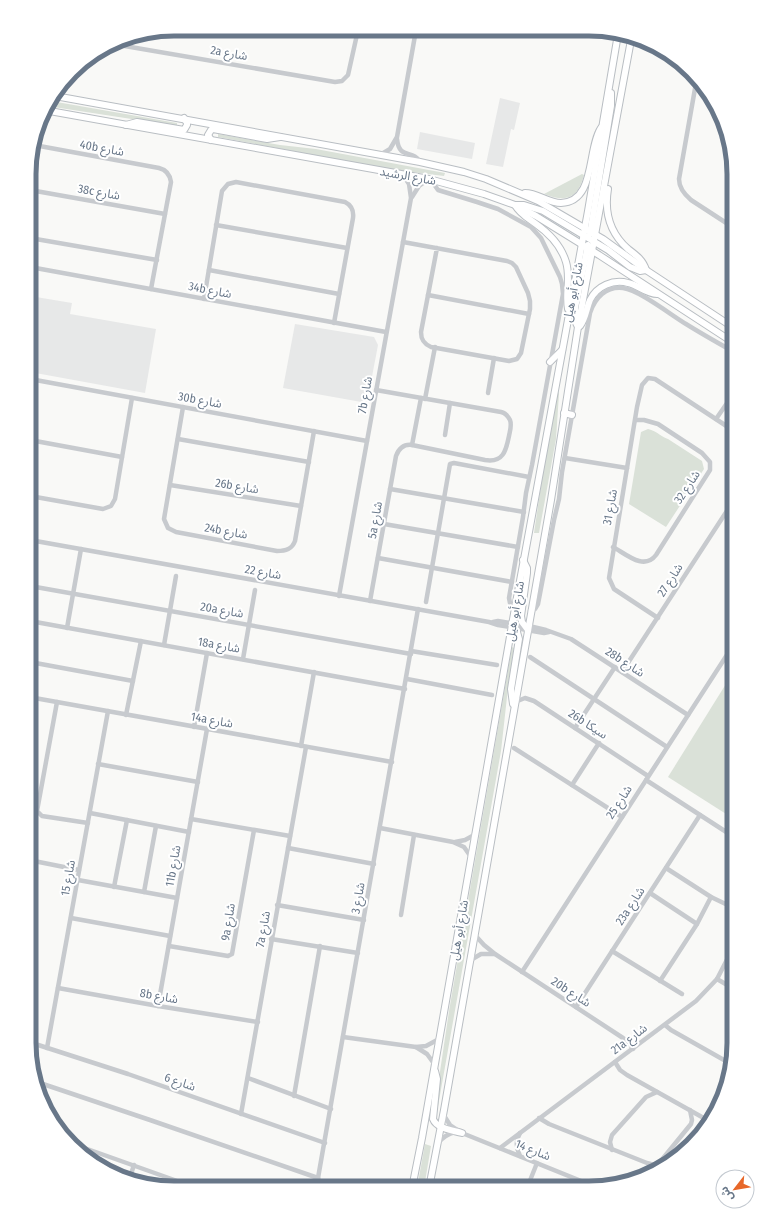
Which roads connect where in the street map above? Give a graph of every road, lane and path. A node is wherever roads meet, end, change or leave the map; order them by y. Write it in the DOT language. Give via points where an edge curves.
graph roads {
  1 [pos="356,36"];
  2 [pos="415,36"];
  3 [pos="617,39"];
  4 [pos="630,43"];
  5 [pos="123,46"];
  6 [pos="610,86"];
  7 [pos="695,87"];
  8 [pos="59,97"];
  9 [pos="52,111"];
  10 [pos="184,118"];
  11 [pos="126,125"];
  12 [pos="603,125"];
  13 [pos="281,137"];
  14 [pos="397,137"];
  15 [pos="211,140"];
  16 [pos="39,145"];
  17 [pos="380,155"];
  18 [pos="420,162"];
  19 [pos="609,164"];
  20 [pos="402,175"];
  21 [pos="430,179"];
  22 [pos="36,191"];
  23 [pos="522,193"];
  24 [pos="411,198"];
  25 [pos="515,206"];
  26 [pos="165,214"];
  27 [pos="727,223"];
  28 [pos="216,225"];
  29 [pos="591,232"];
  30 [pos="36,239"];
  31 [pos="589,239"];
  32 [pos="403,242"];
  33 [pos="587,247"];
  34 [pos="347,248"];
  35 [pos="437,248"];
  36 [pos="157,260"];
  37 [pos="36,268"];
  38 [pos="208,270"];
  39 [pos="646,270"];
  40 [pos="151,289"];
  41 [pos="339,294"];
  42 [pos="659,294"];
  43 [pos="428,295"];
  44 [pos="204,299"];
  45 [pos="569,312"];
  46 [pos="529,314"];
  47 [pos="334,323"];
  48 [pos="727,323"];
  49 [pos="578,327"];
  50 [pos="386,332"];
  51 [pos="727,338"];
  52 [pos="435,348"];
  53 [pos="727,348"];
  54 [pos="562,350"];
  55 [pos="494,358"];
  56 [pos="550,362"];
  57 [pos="36,380"];
  58 [pos="376,390"];
  59 [pos="488,393"];
  60 [pos="132,398"];
  61 [pos="423,398"];
  62 [pos="450,403"];
  63 [pos="727,403"];
  64 [pos="183,407"];
  65 [pos="564,413"];
  66 [pos="572,415"];
  67 [pos="716,419"];
  68 [pos="636,420"];
  69 [pos="727,426"];
  70 [pos="314,431"];
  71 [pos="445,435"];
  72 [pos="178,439"];
  73 [pos="36,441"];
  74 [pos="367,441"];
  75 [pos="412,445"];
  76 [pos="122,457"];
  77 [pos="565,458"];
  78 [pos="309,462"];
  79 [pos="628,468"];
  80 [pos="529,477"];
  81 [pos="170,485"];
  82 [pos="390,489"];
  83 [pos="36,497"];
  84 [pos="444,498"];
  85 [pos="301,506"];
  86 [pos="727,511"];
  87 [pos="524,512"];
  88 [pos="384,524"];
  89 [pos="438,533"];
  90 [pos="36,541"];
  91 [pos="518,547"];
  92 [pos="613,547"];
  93 [pos="81,549"];
  94 [pos="378,558"];
  95 [pos="523,560"];
  96 [pos="432,568"];
  97 [pos="176,576"];
  98 [pos="512,582"];
  99 [pos="36,587"];
  100 [pos="255,590"];
  101 [pos="73,594"];
  102 [pos="339,596"];
  103 [pos="370,601"];
  104 [pos="426,602"];
  105 [pos="515,608"];
  106 [pos="418,610"];
  107 [pos="170,611"];
  108 [pos="530,611"];
  109 [pos="658,618"];
  110 [pos="36,622"];
  111 [pos="249,624"];
  112 [pos="526,625"];
  113 [pos="513,626"];
  114 [pos="68,628"];
  115 [pos="141,641"];
  116 [pos="164,645"];
  117 [pos="411,652"];
  118 [pos="207,653"];
  119 [pos="727,656"];
  120 [pos="530,657"];
  121 [pos="243,659"];
  122 [pos="36,663"];
  123 [pos="497,665"];
  124 [pos="615,667"];
  125 [pos="314,672"];
  126 [pos="622,672"];
  127 [pos="407,679"];
  128 [pos="133,681"];
  129 [pos="405,689"];
  130 [pos="492,695"];
  131 [pos="36,698"];
  132 [pos="594,699"];
  133 [pos="57,702"];
  134 [pos="514,704"];
  135 [pos="108,711"];
  136 [pos="126,715"];
  137 [pos="688,715"];
  138 [pos="194,727"];
  139 [pos="575,728"];
  140 [pos="207,729"];
  141 [pos="599,743"];
  142 [pos="303,746"];
  143 [pos="667,747"];
  144 [pos="514,748"];
  145 [pos="392,762"];
  146 [pos="98,764"];
  147 [pos="647,778"];
  148 [pos="198,782"];
  149 [pos="572,785"];
  150 [pos="90,813"];
  151 [pos="700,815"];
  152 [pos="622,817"];
  153 [pos="191,818"];
  154 [pos="127,820"];
  155 [pos="88,823"];
  156 [pos="156,826"];
  157 [pos="380,828"];
  158 [pos="254,830"];
  159 [pos="189,832"];
  160 [pos="727,832"];
  161 [pos="476,834"];
  162 [pos="414,835"];
  163 [pos="290,836"];
  164 [pos="453,842"];
  165 [pos="288,848"];
  166 [pos="472,857"];
  167 [pos="36,861"];
  168 [pos="374,864"];
  169 [pos="666,868"];
  170 [pos="79,870"];
  171 [pos="78,880"];
  172 [pos="114,887"];
  173 [pos="144,892"];
  174 [pos="650,893"];
  175 [pos="177,898"];
  176 [pos="711,898"];
  177 [pos="277,905"];
  178 [pos="727,905"];
  179 [pos="401,915"];
  180 [pos="71,918"];
  181 [pos="364,920"];
  182 [pos="697,924"];
  183 [pos="474,934"];
  184 [pos="170,936"];
  185 [pos="271,939"];
  186 [pos="169,946"];
  187 [pos="320,946"];
  188 [pos="612,951"];
  189 [pos="358,953"];
  190 [pos="495,954"];
  191 [pos="727,960"];
  192 [pos="469,961"];
  193 [pos="522,972"];
  194 [pos="717,979"];
  195 [pos="660,981"];
  196 [pos="727,985"];
  197 [pos="58,988"];
  198 [pos="682,994"];
  199 [pos="158,1006"];
  200 [pos="576,1007"];
  201 [pos="258,1022"];
  202 [pos="665,1025"];
  203 [pos="343,1037"];
  204 [pos="439,1039"];
  205 [pos="36,1044"];
  206 [pos="416,1047"];
  207 [pos="47,1048"];
  208 [pos="633,1049"];
  209 [pos="726,1061"];
  210 [pos="615,1062"];
  211 [pos="435,1067"];
  212 [pos="248,1078"];
  213 [pos="42,1084"];
  214 [pos="656,1092"];
  215 [pos="294,1096"];
  216 [pos="331,1109"];
  217 [pos="690,1110"];
  218 [pos="241,1114"];
  219 [pos="443,1114"];
  220 [pos="539,1118"];
  221 [pos="705,1119"];
  222 [pos="440,1127"];
  223 [pos="521,1132"];
  224 [pos="462,1133"];
  225 [pos="324,1143"];
  226 [pos="437,1144"];
  227 [pos="85,1148"];
  228 [pos="500,1148"];
  229 [pos="612,1150"];
  230 [pos="520,1156"];
  231 [pos="667,1156"];
  232 [pos="538,1163"];
  233 [pos="134,1165"];
  234 [pos="653,1165"];
  235 [pos="131,1174"];
  236 [pos="318,1178"];
  237 [pos="178,1181"];
  238 [pos="319,1181"];
  239 [pos="413,1181"];
  240 [pos="430,1181"];
  241 [pos="530,1181"];
  242 [pos="582,1181"];
  1 -- 5 [label="street, 2a شارع" via="350,71 342,81 335,82"];
  2 -- 14 [label="street"];
  3 -- 6 [label="main road, شارع أبو هيل"];
  4 -- 19 [label="main road, شارع أبو هيل"];
  6 -- 12 [label="main road, شارع أبو هيل"];
  6 -- 29 [label="main road" via="611,106"];
  7 -- 27 [label="street" via="679,179 680,187 691,200"];
  8 -- 10 [label="main road, شارع الرشيد"];
  9 -- 11 [label="main road, شارع الرشيد"];
  10 -- 11 [label="main road" via="187,126 184,130 136,122"];
  10 -- 13 [label="main road, شارع الرشيد"];
  11 -- 15 [label="main road, شارع الرشيد"];
  12 -- 23 [label="main road" via="597,137 585,185 578,196 558,203 534,194"];
  12 -- 29 [label="main road, شارع أبو هيل"];
  13 -- 15 [label="main road" via="267,139 213,129 208,134"];
  13 -- 17 [label="main road, شارع الرشيد"];
  14 -- 17 [label="street" via="390,149"];
  14 -- 18 [label="street" via="398,147 402,152 417,157"];
  15 -- 20 [label="main road, شارع الرشيد"];
  16 -- 26 [label="street, 40b شارع" via="167,171 171,182"];
  17 -- 18 [label="main road, شارع الرشيد"];
  18 -- 23 [label="main road, شارع الرشيد" via="464,172"];
  19 -- 29 [label="main road, شارع أبو هيل"];
  19 -- 39 [label="main road" via="611,172 606,205 609,221 619,240 640,259"];
  20 -- 21 [label="main road, شارع الرشيد"];
  20 -- 24 [label="street, 7b شارع" via="409,184"];
  21 -- 24 [label="street, 7b شارع" via="419,186"];
  21 -- 25 [label="main road, شارع الرشيد" via="484,194"];
  21 -- 56 [label="street" via="438,190 507,213 527,224 538,234 560,277 563,289"];
  22 -- 26 [label="street, 38c شارع"];
  23 -- 29 [label="main road, شارع الرشيد"];
  24 -- 32 [label="street, 7b شارع"];
  25 -- 31 [label="main road" via="533,207"];
  25 -- 33 [label="main road, شارع الرشيد"];
  25 -- 45 [label="main road" via="549,234 560,247 569,273"];
  26 -- 36 [label="street"];
  28 -- 34 [label="street"];
  28 -- 34 [label="street" via="222,191 228,184 244,183 345,202 351,206 354,214"];
  28 -- 38 [label="street"];
  29 -- 31 [label="main road, شارع أبو هيل"];
  29 -- 31 [label="main road, شارع أبو هيل"];
  29 -- 39 [label="main road, شارع الرشيد"];
  30 -- 36 [label="street"];
  31 -- 33 [label="main road, شارع أبو هيل"];
  31 -- 33 [label="main road, شارع أبو هيل"];
  31 -- 39 [label="main road" via="630,267"];
  32 -- 35 [label="street"];
  32 -- 50 [label="street, 7b شارع"];
  33 -- 42 [label="main road, شارع الرشيد"];
  33 -- 45 [label="main road, شارع أبو هيل"];
  33 -- 49 [label="main road" via="575,308 575,321"];
  34 -- 41 [label="street"];
  35 -- 43 [label="street"];
  35 -- 46 [label="street" via="512,263 518,270 530,297"];
  36 -- 40 [label="street"];
  37 -- 40 [label="street, 34b شارع"];
  38 -- 41 [label="street"];
  38 -- 44 [label="street"];
  39 -- 48 [label="main road, شارع الرشيد"];
  40 -- 44 [label="street, 34b شارع"];
  41 -- 47 [label="street"];
  42 -- 49 [label="main road" via="651,294 627,282 613,282 593,296"];
  42 -- 51 [label="main road, شارع الرشيد"];
  43 -- 46 [label="street"];
  43 -- 52 [label="street" via="421,332 422,340"];
  44 -- 47 [label="street, 34b شارع"];
  45 -- 54 [label="main road, شارع أبو هيل"];
  46 -- 55 [label="street" via="519,356 513,360"];
  47 -- 50 [label="street, 34b شارع"];
  49 -- 65 [label="main road, شارع أبو هيل"];
  50 -- 58 [label="street, 7b شارع"];
  52 -- 55 [label="street"];
  52 -- 61 [label="street"];
  53 -- 66 [label="street" via="633,291 622,288 608,290 597,298 590,313"];
  54 -- 56 [label="main road"];
  54 -- 95 [label="main road, شارع أبو هيل"];
  55 -- 59 [label="street"];
  56 -- 80 [label="street"];
  57 -- 60 [label="street, 30b شارع"];
  58 -- 61 [label="street"];
  58 -- 74 [label="street, 7b شارع"];
  60 -- 64 [label="street, 30b شارع"];
  60 -- 76 [label="street"];
  61 -- 62 [label="street"];
  61 -- 75 [label="street"];
  62 -- 71 [label="street"];
  62 -- 75 [label="street" via="501,412 509,418 511,424 505,453 498,459 489,461"];
  63 -- 67 [label="street"];
  64 -- 70 [label="street, 30b شارع"];
  64 -- 72 [label="street"];
  65 -- 66 [label="main road"];
  65 -- 108 [label="main road, شارع أبو هيل"];
  66 -- 77 [label="street"];
  67 -- 68 [label="street, شارع 31" via="658,381 648,378 642,384"];
  67 -- 69 [label="street"];
  68 -- 79 [label="street, شارع 31"];
  68 -- 92 [label="street, شارع 32" via="658,424 702,453 710,462 710,470 656,555 650,560 639,562"];
  70 -- 74 [label="street, 30b شارع"];
  70 -- 78 [label="street"];
  72 -- 78 [label="street"];
  72 -- 81 [label="street"];
  73 -- 76 [label="street"];
  74 -- 102 [label="street, 7b شارع"];
  75 -- 82 [label="street, 5a شارع" via="405,446 397,452"];
  76 -- 83 [label="street" via="114,502 109,508"];
  77 -- 79 [label="street"];
  77 -- 108 [label="street" via="560,499 538,604"];
  78 -- 85 [label="street"];
  79 -- 92 [label="street, شارع 31"];
  80 -- 84 [label="street" via="452,463 449,466"];
  80 -- 87 [label="street"];
  81 -- 85 [label="street, 26b شارع"];
  81 -- 85 [label="street, 24b شارع" via="164,519 168,528 176,532 277,551 291,548 295,541"];
  82 -- 84 [label="street"];
  82 -- 88 [label="street, 5a شارع"];
  84 -- 87 [label="street"];
  84 -- 89 [label="street"];
  86 -- 109 [label="street, شارع 27"];
  87 -- 91 [label="street"];
  88 -- 89 [label="street"];
  88 -- 94 [label="street, 5a شارع"];
  89 -- 91 [label="street"];
  89 -- 96 [label="street"];
  90 -- 93 [label="street, شارع 22"];
  91 -- 98 [label="street"];
  92 -- 109 [label="street, شارع 31" via="609,574 611,586"];
  93 -- 101 [label="street"];
  93 -- 102 [label="street, شارع 22"];
  94 -- 96 [label="street"];
  94 -- 103 [label="street, 5a شارع"];
  95 -- 105 [label="main road, شارع أبو هيل"];
  95 -- 112 [label="main road" via="528,573 521,612"];
  96 -- 98 [label="street"];
  96 -- 104 [label="street"];
  97 -- 107 [label="street"];
  98 -- 105 [label="street" via="509,601"];
  99 -- 101 [label="street, 20a شارع"];
  100 -- 111 [label="street"];
  101 -- 107 [label="street, 20a شارع"];
  101 -- 114 [label="street"];
  102 -- 103 [label="street, شارع 22"];
  103 -- 106 [label="street, شارع 22"];
  105 -- 113 [label="main road, شارع أبو هيل"];
  106 -- 113 [label="street, شارع 22" via="498,621"];
  106 -- 117 [label="street, شارع 3"];
  107 -- 111 [label="street, 20a شارع"];
  107 -- 116 [label="street"];
  108 -- 112 [label="main road, شارع أبو هيل"];
  109 -- 126 [label="street, شارع 27"];
  110 -- 114 [label="street, 18a شارع"];
  111 -- 117 [label="street, 20a شارع"];
  111 -- 121 [label="street"];
  112 -- 113 [label="street, شارع 22"];
  112 -- 124 [label="street, 28b شارع" via="544,633 549,632 571,639"];
  112 -- 134 [label="main road, شارع أبو هيل"];
  113 -- 134 [label="main road" via="518,639 511,689"];
  113 -- 161 [label="main road, شارع أبو هيل"];
  114 -- 115 [label="street, 18a شارع"];
  115 -- 116 [label="street, 18a شارع"];
  115 -- 128 [label="street"];
  116 -- 118 [label="street, 18a شارع"];
  117 -- 123 [label="street, 20a شارع"];
  117 -- 127 [label="street, شارع 3"];
  118 -- 121 [label="street, 18a شارع"];
  118 -- 138 [label="street"];
  119 -- 137 [label="street, شارع 25"];
  120 -- 132 [label="street"];
  121 -- 125 [label="street, 18a شارع"];
  122 -- 128 [label="street"];
  124 -- 126 [label="street, 28b شارع"];
  124 -- 132 [label="street"];
  125 -- 129 [label="street, 18a شارع"];
  125 -- 142 [label="street, 7a شارع"];
  126 -- 137 [label="street, 28b شارع"];
  127 -- 129 [label="street, شارع 3"];
  127 -- 130 [label="street"];
  128 -- 136 [label="street"];
  129 -- 145 [label="street, شارع 3"];
  131 -- 133 [label="street, 14a شارع"];
  132 -- 139 [label="street"];
  132 -- 143 [label="street"];
  133 -- 135 [label="street, 14a شارع"];
  133 -- 155 [label="street" via="37,811 42,816"];
  134 -- 139 [label="street, 26b سيكا" via="520,699 530,699"];
  134 -- 183 [label="main road, شارع أبو هيل"];
  135 -- 136 [label="street, 14a شارع"];
  135 -- 146 [label="street, شارع 15"];
  136 -- 138 [label="street, 14a شارع"];
  137 -- 143 [label="street, شارع 25"];
  138 -- 140 [label="street, 14a شارع"];
  139 -- 141 [label="street, 26b سيكا"];
  140 -- 142 [label="street, 14a شارع"];
  140 -- 148 [label="street, 11b شارع"];
  141 -- 147 [label="street, 26b سيكا"];
  141 -- 149 [label="street"];
  142 -- 145 [label="street, 14a شارع"];
  142 -- 163 [label="street, 7a شارع"];
  143 -- 147 [label="street, شارع 25"];
  144 -- 149 [label="street"];
  145 -- 157 [label="street, شارع 3"];
  146 -- 148 [label="street"];
  146 -- 150 [label="street, شارع 15"];
  147 -- 151 [label="street"];
  147 -- 152 [label="street, شارع 25"];
  148 -- 153 [label="street, 11b شارع"];
  149 -- 152 [label="street"];
  150 -- 154 [label="street"];
  150 -- 155 [label="street, شارع 15"];
  151 -- 160 [label="street"];
  151 -- 169 [label="street, 23a شارع"];
  152 -- 193 [label="street, شارع 25"];
  153 -- 158 [label="street"];
  153 -- 159 [label="street, 11b شارع"];
  154 -- 156 [label="street"];
  154 -- 172 [label="street"];
  155 -- 170 [label="street, شارع 15"];
  156 -- 159 [label="street"];
  156 -- 173 [label="street"];
  157 -- 162 [label="street"];
  157 -- 168 [label="street, شارع 3"];
  158 -- 163 [label="street"];
  158 -- 186 [label="street, 9a شارع" via="232,954 228,956"];
  159 -- 175 [label="street, 11b شارع"];
  161 -- 164 [label="street" via="465,840"];
  161 -- 166 [label="main road, شارع أبو هيل"];
  162 -- 164 [label="street"];
  162 -- 179 [label="street"];
  163 -- 165 [label="street, 7a شارع"];
  164 -- 166 [label="street" via="464,847"];
  165 -- 168 [label="street"];
  165 -- 177 [label="street, 7a شارع"];
  166 -- 204 [label="main road, شارع أبو هيل"];
  167 -- 170 [label="street"];
  168 -- 181 [label="street, شارع 3"];
  169 -- 174 [label="street, 23a شارع"];
  169 -- 176 [label="street"];
  170 -- 171 [label="street, شارع 15"];
  171 -- 172 [label="street"];
  171 -- 180 [label="street, شارع 15"];
  172 -- 173 [label="street"];
  173 -- 175 [label="street"];
  174 -- 182 [label="street"];
  174 -- 188 [label="street, 23a شارع"];
  175 -- 184 [label="street, 11b شارع"];
  176 -- 178 [label="street"];
  176 -- 182 [label="street"];
  177 -- 181 [label="street"];
  177 -- 185 [label="street, 7a شارع"];
  180 -- 184 [label="street"];
  180 -- 197 [label="street, شارع 15"];
  181 -- 189 [label="street, شارع 3"];
  182 -- 195 [label="street"];
  183 -- 190 [label="street, 20b شارع"];
  183 -- 192 [label="main road, شارع أبو هيل"];
  184 -- 186 [label="street, 11b شارع"];
  185 -- 187 [label="street"];
  185 -- 201 [label="street, 7a شارع"];
  186 -- 199 [label="street, 11b شارع"];
  187 -- 189 [label="street"];
  187 -- 215 [label="street"];
  188 -- 195 [label="street"];
  188 -- 200 [label="street, 23a شارع"];
  189 -- 203 [label="street, شارع 3"];
  190 -- 192 [label="street" via="482,954"];
  190 -- 193 [label="street, 20b شارع"];
  191 -- 194 [label="street, 21a شارع"];
  192 -- 219 [label="main road, شارع أبو هيل"];
  193 -- 200 [label="street, 20b شارع"];
  194 -- 196 [label="street"];
  194 -- 202 [label="street, 21a شارع" via="696,1001"];
  195 -- 198 [label="street"];
  197 -- 199 [label="street, 8b شارع"];
  197 -- 207 [label="street, شارع 15"];
  199 -- 201 [label="street, 8b شارع"];
  200 -- 208 [label="street, 20b شارع" via="626,1040"];
  201 -- 212 [label="street, 7a شارع"];
  202 -- 208 [label="street, 21a شارع"];
  202 -- 209 [label="street"];
  203 -- 206 [label="street"];
  203 -- 216 [label="street, شارع 3"];
  204 -- 206 [label="street" via="426,1046"];
  204 -- 211 [label="main road, شارع أبو هيل"];
  205 -- 207 [label="street, شارع 6"];
  206 -- 211 [label="street" via="427,1054"];
  207 -- 218 [label="street, شارع 6"];
  208 -- 210 [label="street, 21a شارع"];
  210 -- 214 [label="street" via="623,1073"];
  210 -- 220 [label="street, 21a شارع"];
  211 -- 222 [label="main road" via="437,1079 433,1119"];
  211 -- 239 [label="main road, شارع أبو هيل"];
  212 -- 215 [label="street"];
  212 -- 218 [label="street, 7a شارع"];
  213 -- 236 [label="street"];
  214 -- 217 [label="street"];
  214 -- 229 [label="street" via="646,1097 612,1135"];
  215 -- 216 [label="street"];
  216 -- 225 [label="street, شارع 3"];
  217 -- 221 [label="street"];
  217 -- 231 [label="street" via="691,1124"];
  218 -- 225 [label="street, شارع 6"];
  219 -- 222 [label="main road, شارع أبو هيل"];
  219 -- 224 [label="street, شارع 14" via="450,1125"];
  220 -- 223 [label="street, 21a شارع"];
  220 -- 229 [label="street"];
  222 -- 224 [label="main road"];
  222 -- 226 [label="main road, شارع أبو هيل"];
  223 -- 228 [label="street, 21a شارع"];
  223 -- 230 [label="street" via="516,1141"];
  224 -- 226 [label="street" via="448,1134"];
  224 -- 228 [label="street, شارع 14"];
  225 -- 236 [label="street, شارع 3"];
  226 -- 240 [label="main road, شارع أبو هيل"];
  227 -- 233 [label="street"];
  228 -- 230 [label="street, شارع 14"];
  229 -- 234 [label="street"];
  230 -- 232 [label="street, شارع 14"];
  232 -- 241 [label="street"];
  232 -- 242 [label="street, شارع 14"];
  233 -- 235 [label="street"];
  233 -- 237 [label="street"];
  236 -- 238 [label="street"];
}
